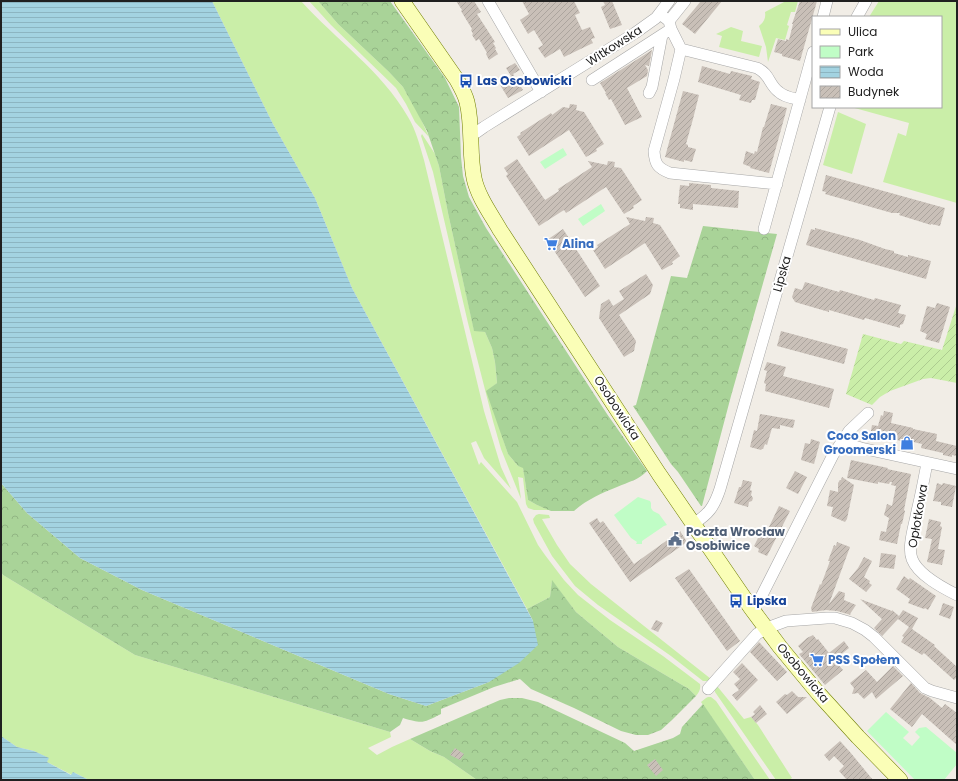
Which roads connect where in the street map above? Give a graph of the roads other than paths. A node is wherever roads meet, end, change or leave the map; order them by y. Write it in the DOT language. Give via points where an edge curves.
graph roads {
  1 [pos="402,1"];
  2 [pos="488,1"];
  3 [pos="668,1"];
  4 [pos="685,1"];
  5 [pos="827,1"];
  6 [pos="866,1"];
  7 [pos="660,14"];
  8 [pos="823,16"];
  9 [pos="857,16"];
  10 [pos="668,28"];
  11 [pos="681,48"];
  12 [pos="812,56"];
  13 [pos="592,80"];
  14 [pos="541,92"];
  15 [pos="649,93"];
  16 [pos="800,100"];
  17 [pos="830,108"];
  18 [pos="470,133"];
  19 [pos="777,184"];
  20 [pos="764,229"];
  21 [pos="868,413"];
  22 [pos="841,442"];
  23 [pos="927,463"];
  24 [pos="957,469"];
  25 [pos="693,524"];
  26 [pos="957,595"];
  27 [pos="751,608"];
  28 [pos="767,628"];
  29 [pos="708,689"];
  30 [pos="957,698"];
  31 [pos="900,780"];
  1 -- 18 [label="street, Osobowicka" via="462,88 467,101"];
  2 -- 14 [label="street"];
  3 -- 7 [label="street, Witkowska"];
  4 -- 10 [label="street"];
  5 -- 8 [label="street"];
  6 -- 9 [label="street"];
  7 -- 10 [label="street"];
  7 -- 14 [label="street, Witkowska" via="635,33"];
  10 -- 11 [label="street"];
  10 -- 13 [label="street"];
  10 -- 15 [label="street"];
  11 -- 16 [label="street" via="757,68 766,75 779,93"];
  11 -- 19 [label="street" via="654,151 657,164 670,173"];
  12 -- 16 [label="street"];
  14 -- 18 [label="street, Witkowska" via="484,128"];
  16 -- 19 [label="street"];
  17 -- 25 [label="street, Lipska" via="717,498 704,517"];
  18 -- 25 [label="street, Osobowicka" via="476,187 489,211"];
  19 -- 20 [label="street"];
  21 -- 22 [label="street"];
  22 -- 23 [label="street"];
  22 -- 27 [label="street" via="759,601"];
  23 -- 24 [label="street"];
  23 -- 26 [label="street, Opłotkowa" via="911,540 912,559 926,576"];
  25 -- 27 [label="street, Osobowicka"];
  27 -- 28 [label="street, Osobowicka"];
  28 -- 29 [label="street" via="754,637"];
  28 -- 30 [label="street" via="786,621 819,618 835,618 852,623 874,637 925,688"];
  28 -- 31 [label="street, Osobowicka" via="818,693"];
}
